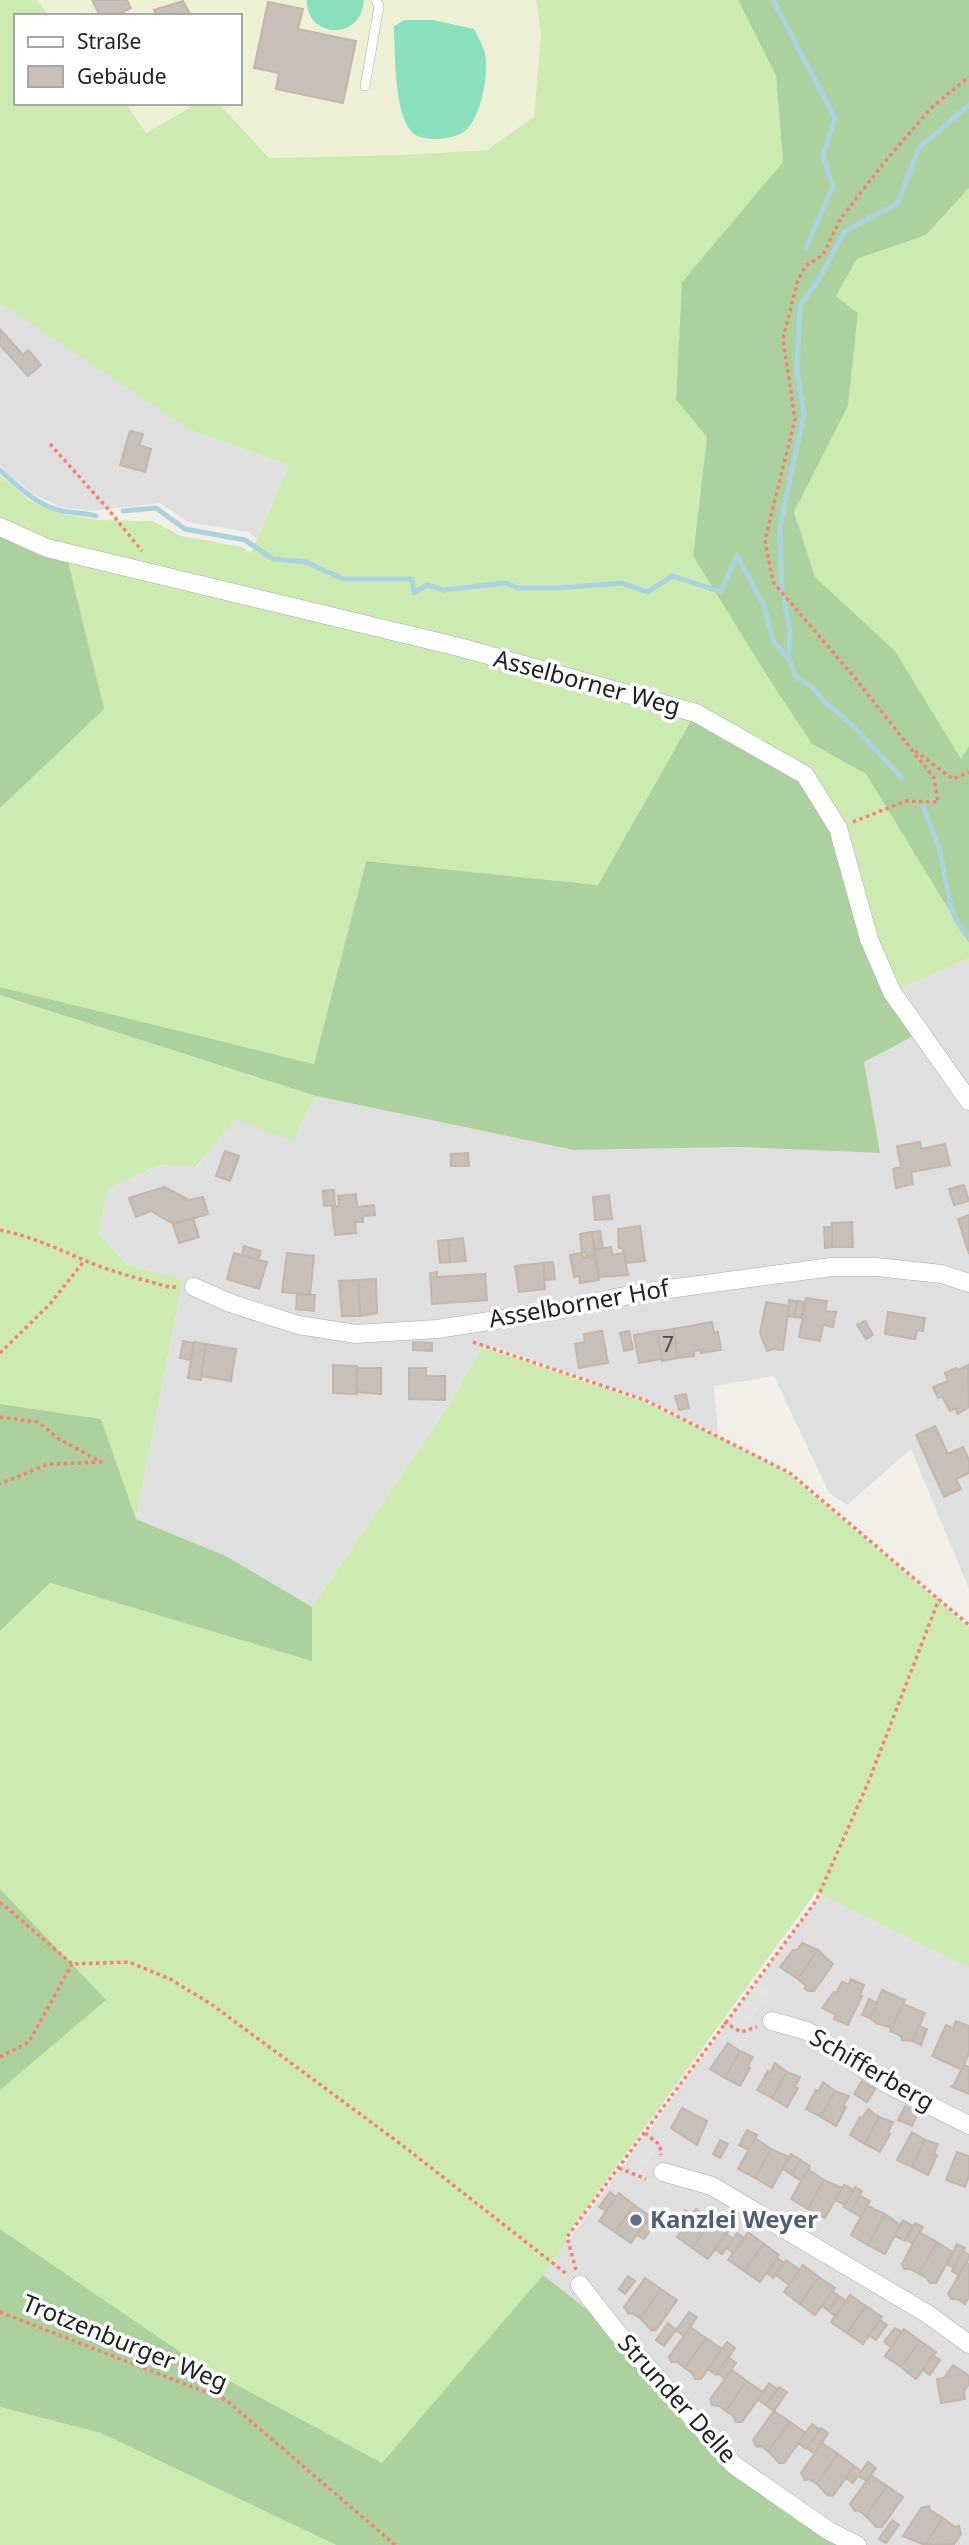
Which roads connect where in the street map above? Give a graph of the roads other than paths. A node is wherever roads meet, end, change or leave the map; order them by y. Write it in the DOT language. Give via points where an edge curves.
graph roads {
  1 [pos="376,0"];
  2 [pos="365,86"];
  3 [pos="0,527"];
  4 [pos="969,1101"];
  5 [pos="969,1283"];
  6 [pos="194,1287"];
  7 [pos="772,2021"];
  8 [pos="969,2125"];
  9 [pos="663,2172"];
  10 [pos="580,2285"];
  11 [pos="969,2344"];
  12 [pos="857,2545"];
  1 -- 2 [label="lane" via="379,6"];
  3 -- 4 [label="street, Asselborner Weg" via="47,548 459,647 696,713 805,775 838,828 869,940 892,992"];
  5 -- 6 [label="street, Asselborner Hof" via="929,1273 832,1267 639,1293 437,1329 356,1334 298,1325"];
  7 -- 8 [label="street, Schifferberg" via="807,2031 887,2084"];
  9 -- 11 [label="street" via="712,2186"];
  10 -- 12 [label="street, Strunder Delle" via="734,2465 829,2531"];
}
